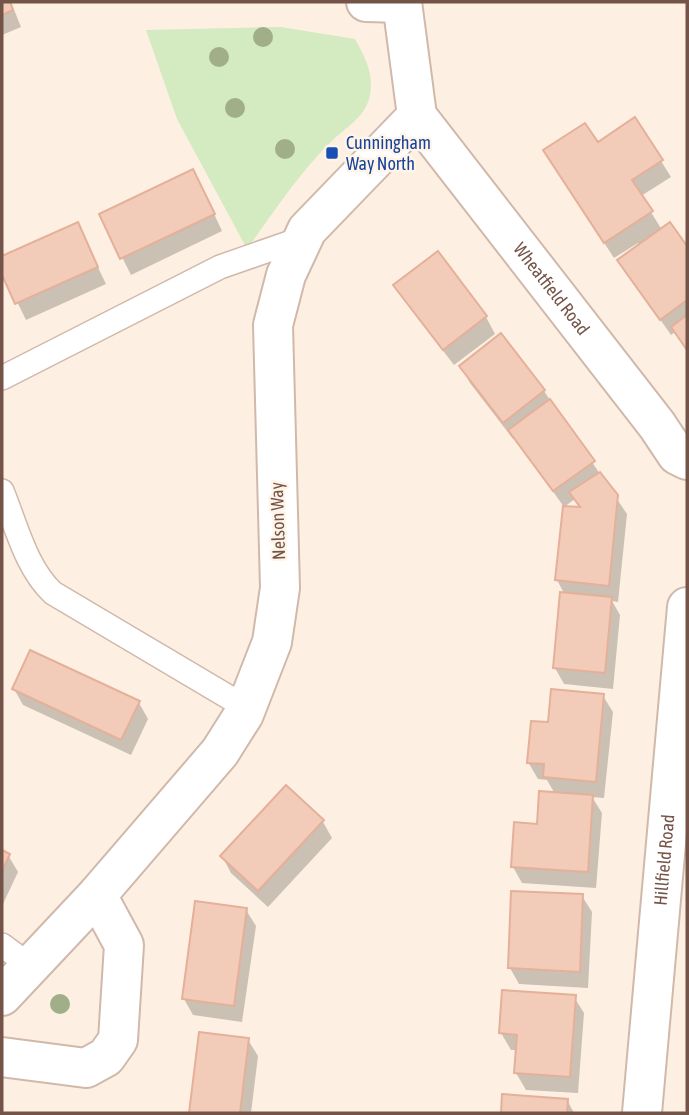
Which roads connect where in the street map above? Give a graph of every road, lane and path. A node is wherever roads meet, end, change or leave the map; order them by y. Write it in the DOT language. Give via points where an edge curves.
graph roads {
  1 [pos="390,2"];
  2 [pos="417,116"];
  3 [pos="303,238"];
  4 [pos="2,378"];
  5 [pos="684,468"];
  6 [pos="2,491"];
  7 [pos="687,607"];
  8 [pos="247,708"];
  9 [pos="97,895"];
  10 [pos="16,955"];
  11 [pos="2,996"];
  12 [pos="2,1057"];
  13 [pos="642,1113"];
  1 -- 2 [label="street"];
  2 -- 3 [label="street, Nelson Way"];
  2 -- 5 [label="street, Wheatfield Road" via="657,425"];
  3 -- 4 [label="lane" via="220,267"];
  3 -- 8 [label="street, Nelson Way" via="286,275 273,325 280,588 272,642"];
  6 -- 8 [label="lane" via="34,570 53,593"];
  7 -- 13 [label="street, Hillfield Road"];
  8 -- 9 [label="street, Nelson Way" via="220,752"];
  9 -- 10 [label="street, Nelson Way"];
  9 -- 12 [label="street" via="124,945 118,1040 106,1057 86,1068"];
  10 -- 11 [label="street, Nelson Way"];
}
